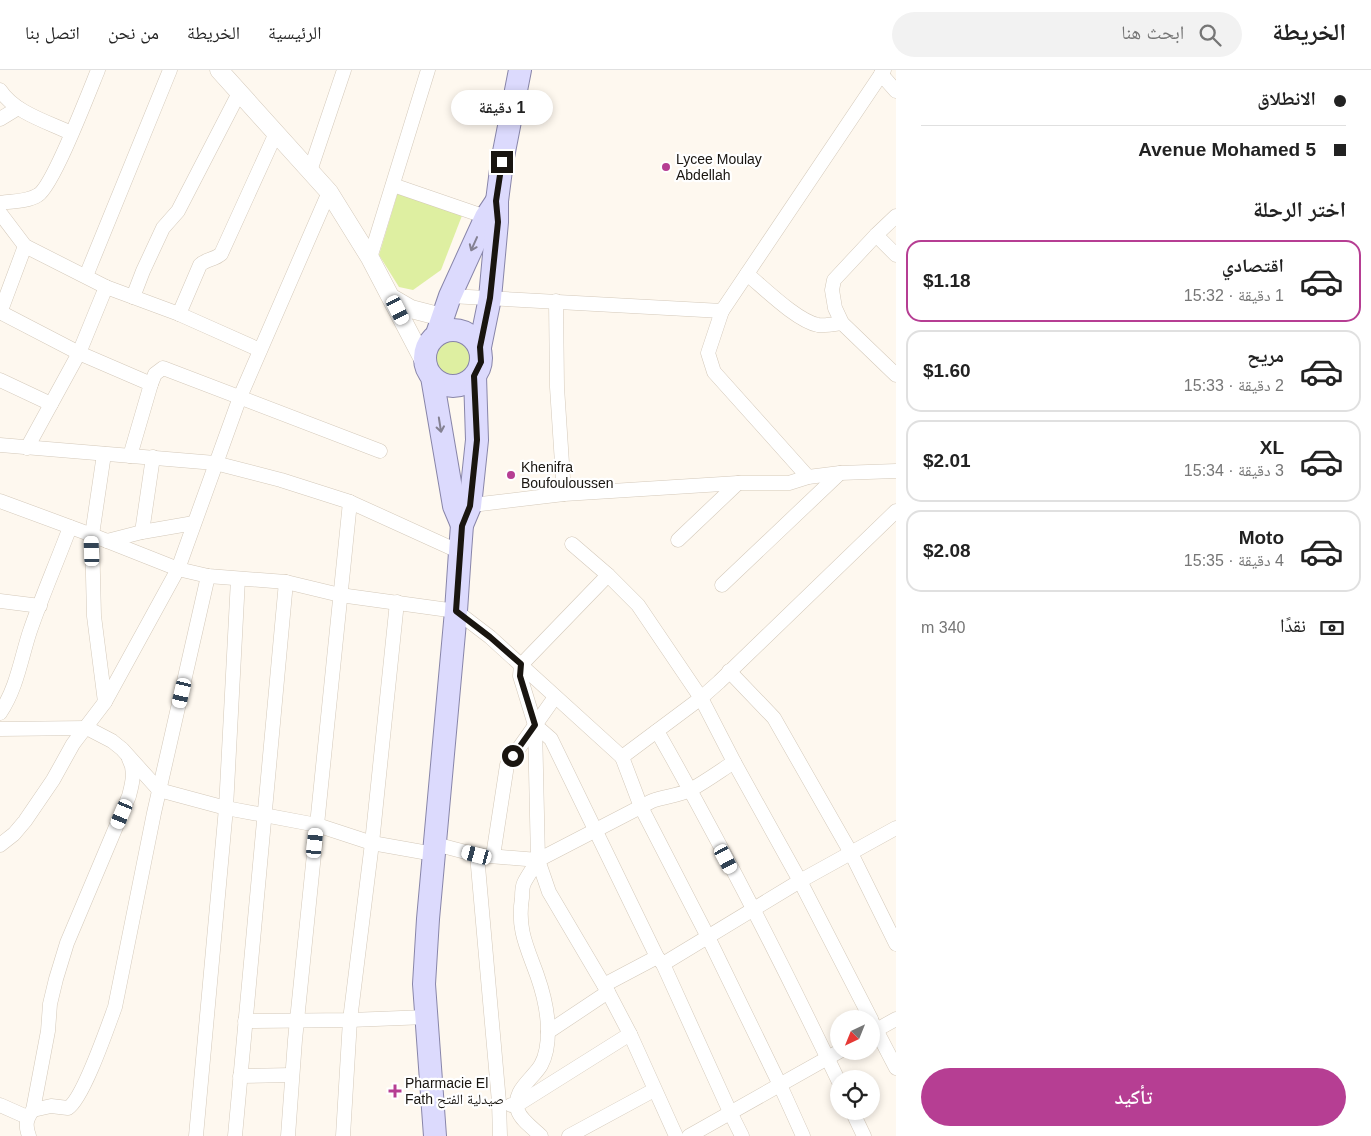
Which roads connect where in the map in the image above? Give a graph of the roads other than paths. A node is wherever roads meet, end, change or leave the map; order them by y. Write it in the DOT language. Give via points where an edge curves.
graph roads {
  1 [pos="98,70"];
  2 [pos="170,70"];
  3 [pos="219,70"];
  4 [pos="344,70"];
  5 [pos="428,70"];
  6 [pos="520,70"];
  7 [pos="882,72"];
  8 [pos="0,90"];
  9 [pos="896,91"];
  10 [pos="239,93"];
  11 [pos="18,108"];
  12 [pos="0,119"];
  13 [pos="71,133"];
  14 [pos="276,133"];
  15 [pos="310,171"];
  16 [pos="393,185"];
  17 [pos="329,192"];
  18 [pos="0,203"];
  19 [pos="0,213"];
  20 [pos="493,213"];
  21 [pos="896,216"];
  22 [pos="876,234"];
  23 [pos="25,246"];
  24 [pos="896,255"];
  25 [pos="370,258"];
  26 [pos="748,274"];
  27 [pos="86,276"];
  28 [pos="106,287"];
  29 [pos="450,296"];
  30 [pos="133,298"];
  31 [pos="392,298"];
  32 [pos="490,298"];
  33 [pos="556,301"];
  34 [pos="722,311"];
  35 [pos="0,313"];
  36 [pos="179,314"];
  37 [pos="842,323"];
  38 [pos="439,326"];
  39 [pos="480,347"];
  40 [pos="260,350"];
  41 [pos="79,353"];
  42 [pos="429,370"];
  43 [pos="896,375"];
  44 [pos="474,376"];
  45 [pos="0,380"];
  46 [pos="151,384"];
  47 [pos="240,397"];
  48 [pos="51,404"];
  49 [pos="0,445"];
  50 [pos="27,448"];
  51 [pos="380,451"];
  52 [pos="104,454"];
  53 [pos="130,456"];
  54 [pos="153,457"];
  55 [pos="215,463"];
  56 [pos="896,471"];
  57 [pos="840,473"];
  58 [pos="808,477"];
  59 [pos="738,483"];
  60 [pos="564,494"];
  61 [pos="0,501"];
  62 [pos="350,502"];
  63 [pos="896,511"];
  64 [pos="462,512"];
  65 [pos="194,523"];
  66 [pos="70,527"];
  67 [pos="142,532"];
  68 [pos="92,535"];
  69 [pos="678,540"];
  70 [pos="107,542"];
  71 [pos="572,544"];
  72 [pos="460,552"];
  73 [pos="178,569"];
  74 [pos="608,575"];
  75 [pos="208,576"];
  76 [pos="238,578"];
  77 [pos="286,582"];
  78 [pos="722,585"];
  79 [pos="340,595"];
  80 [pos="0,601"];
  81 [pos="397,602"];
  82 [pos="40,606"];
  83 [pos="456,611"];
  84 [pos="521,664"];
  85 [pos="730,672"];
  86 [pos="555,697"];
  87 [pos="701,698"];
  88 [pos="105,702"];
  89 [pos="0,713"];
  90 [pos="535,725"];
  91 [pos="87,728"];
  92 [pos="0,729"];
  93 [pos="657,731"];
  94 [pos="622,756"];
  95 [pos="128,757"];
  96 [pos="734,762"];
  97 [pos="159,790"];
  98 [pos="690,790"];
  99 [pos="641,807"];
  100 [pos="226,808"];
  101 [pos="264,816"];
  102 [pos="317,825"];
  103 [pos="896,828"];
  104 [pos="595,830"];
  105 [pos="372,843"];
  106 [pos="0,845"];
  107 [pos="434,849"];
  108 [pos="851,853"];
  109 [pos="477,855"];
  110 [pos="493,856"];
  111 [pos="538,860"];
  112 [pos="800,881"];
  113 [pos="754,910"];
  114 [pos="708,937"];
  115 [pos="896,944"];
  116 [pos="660,960"];
  117 [pos="606,989"];
  118 [pos="864,1010"];
  119 [pos="427,1016"];
  120 [pos="896,1019"];
  121 [pos="297,1020"];
  122 [pos="350,1020"];
  123 [pos="245,1021"];
  124 [pos="880,1023"];
  125 [pos="548,1032"];
  126 [pos="630,1034"];
  127 [pos="880,1039"];
  128 [pos="830,1049"];
  129 [pos="830,1057"];
  130 [pos="896,1068"];
  131 [pos="292,1075"];
  132 [pos="240,1076"];
  133 [pos="780,1085"];
  134 [pos="654,1090"];
  135 [pos="499,1102"];
  136 [pos="0,1105"];
  137 [pos="517,1106"];
  138 [pos="730,1112"];
  139 [pos="30,1114"];
  140 [pos="856,1120"];
  141 [pos="29,1136"];
  142 [pos="196,1136"];
  143 [pos="235,1136"];
  144 [pos="288,1136"];
  145 [pos="343,1136"];
  146 [pos="435,1136"];
  147 [pos="500,1136"];
  148 [pos="541,1136"];
  149 [pos="569,1136"];
  150 [pos="676,1136"];
  151 [pos="689,1136"];
  152 [pos="742,1136"];
  153 [pos="803,1136"];
  154 [pos="864,1136"];
  1 -- 13 [label="street"];
  2 -- 27 [label="street"];
  3 -- 10 [label="street"];
  4 -- 15 [label="street"];
  5 -- 16 [label="street"];
  6 -- 20 [label="main road"];
  7 -- 9 [label="street"];
  7 -- 26 [label="street"];
  8 -- 11 [label="street"];
  10 -- 14 [label="street"];
  10 -- 30 [label="street" via="178,211 163,228"];
  11 -- 12 [label="street"];
  11 -- 13 [label="street"];
  13 -- 18 [label="street" via="43,192 31,199"];
  14 -- 15 [label="street"];
  14 -- 36 [label="street" via="221,254 204,260 200,265"];
  15 -- 17 [label="street"];
  16 -- 20 [label="street"];
  16 -- 25 [label="street"];
  17 -- 25 [label="street"];
  17 -- 40 [label="street"];
  19 -- 23 [label="street"];
  20 -- 29 [label="main road, one-way"];
  20 -- 32 [label="main road"];
  21 -- 22 [label="street"];
  22 -- 24 [label="street"];
  22 -- 37 [label="street" via="834,280 835,308"];
  23 -- 27 [label="street"];
  23 -- 35 [label="street"];
  25 -- 31 [label="street"];
  26 -- 34 [label="street"];
  26 -- 37 [label="street" via="794,313 810,322 819,325"];
  27 -- 28 [label="street"];
  28 -- 30 [label="street"];
  28 -- 41 [label="street"];
  29 -- 32 [label="street"];
  29 -- 38 [label="main road"];
  30 -- 36 [label="street"];
  31 -- 38 [label="street"];
  31 -- 42 [label="street"];
  32 -- 33 [label="street"];
  32 -- 39 [label="main road"];
  33 -- 34 [label="street"];
  33 -- 60 [label="street" via="556,387"];
  34 -- 58 [label="street" via="708,353 714,372"];
  35 -- 41 [label="street"];
  36 -- 40 [label="street"];
  37 -- 43 [label="street"];
  38 -- 39 [label="main road" via="444,330 461,330 469,334"];
  38 -- 42 [label="main road" via="425,352"];
  39 -- 44 [label="main road" via="481,362"];
  40 -- 47 [label="street"];
  41 -- 46 [label="street"];
  41 -- 48 [label="street"];
  42 -- 44 [label="main road" via="446,385 454,386"];
  42 -- 64 [label="main road, one-way"];
  44 -- 64 [label="main road" via="477,440"];
  45 -- 48 [label="street"];
  46 -- 47 [label="street" via="155,374 163,368"];
  46 -- 53 [label="street"];
  47 -- 51 [label="street"];
  47 -- 55 [label="street"];
  48 -- 50 [label="street"];
  49 -- 50 [label="street"];
  50 -- 52 [label="street"];
  52 -- 53 [label="street"];
  52 -- 68 [label="street"];
  53 -- 54 [label="street"];
  54 -- 55 [label="street"];
  54 -- 67 [label="street"];
  55 -- 62 [label="street"];
  55 -- 65 [label="street"];
  56 -- 57 [label="street"];
  57 -- 58 [label="street"];
  57 -- 78 [label="street"];
  58 -- 59 [label="street" via="789,483"];
  59 -- 60 [label="street"];
  59 -- 69 [label="street"];
  60 -- 64 [label="street"];
  61 -- 66 [label="street"];
  62 -- 72 [label="street"];
  62 -- 79 [label="street"];
  63 -- 85 [label="street"];
  64 -- 72 [label="main road"];
  65 -- 67 [label="street"];
  65 -- 73 [label="street"];
  66 -- 68 [label="street"];
  66 -- 82 [label="street"];
  67 -- 70 [label="street"];
  68 -- 70 [label="street"];
  68 -- 88 [label="street" via="94,616"];
  70 -- 73 [label="street"];
  71 -- 74 [label="street"];
  72 -- 83 [label="main road"];
  73 -- 75 [label="street"];
  73 -- 88 [label="street"];
  74 -- 84 [label="street"];
  74 -- 87 [label="street" via="638,605"];
  75 -- 76 [label="street"];
  75 -- 97 [label="street"];
  76 -- 77 [label="street"];
  76 -- 100 [label="street"];
  77 -- 79 [label="street"];
  77 -- 101 [label="street"];
  79 -- 81 [label="street"];
  79 -- 102 [label="street"];
  80 -- 82 [label="street"];
  81 -- 83 [label="street"];
  81 -- 105 [label="street"];
  82 -- 89 [label="street" via="9,697"];
  83 -- 84 [label="street"];
  83 -- 107 [label="main road"];
  84 -- 86 [label="street"];
  84 -- 90 [label="street" via="520,676"];
  85 -- 87 [label="street"];
  85 -- 108 [label="street" via="774,718"];
  86 -- 90 [label="street"];
  86 -- 94 [label="street"];
  87 -- 93 [label="street"];
  87 -- 96 [label="street"];
  88 -- 91 [label="street"];
  90 -- 104 [label="street" via="551,739"];
  90 -- 110 [label="street" via="507,765"];
  90 -- 111 [label="street"];
  91 -- 92 [label="street"];
  91 -- 95 [label="street" via="112,741"];
  91 -- 106 [label="street" via="73,744 25,821"];
  93 -- 94 [label="street"];
  93 -- 98 [label="street"];
  94 -- 99 [label="street"];
  95 -- 97 [label="street"];
  95 -- 139 [label="street" via="134,778 67,943 50,1004 48,1031"];
  96 -- 98 [label="street"];
  96 -- 112 [label="street"];
  97 -- 100 [label="street"];
  97 -- 139 [label="street" via="119,992 104,1037 73,1105 68,1108 51,1106"];
  98 -- 99 [label="street" via="662,797"];
  98 -- 113 [label="street"];
  99 -- 104 [label="street"];
  99 -- 114 [label="street"];
  100 -- 101 [label="street"];
  100 -- 142 [label="street"];
  101 -- 102 [label="street"];
  101 -- 123 [label="street"];
  102 -- 105 [label="street"];
  102 -- 121 [label="street"];
  103 -- 108 [label="street"];
  104 -- 111 [label="street"];
  104 -- 116 [label="street"];
  105 -- 107 [label="street"];
  105 -- 122 [label="street"];
  107 -- 109 [label="street"];
  107 -- 119 [label="main road" via="424,984"];
  108 -- 112 [label="street"];
  108 -- 115 [label="street"];
  109 -- 110 [label="street"];
  109 -- 135 [label="street"];
  110 -- 111 [label="street"];
  111 -- 117 [label="street" via="549,892"];
  111 -- 125 [label="street" via="524,884 520,912 524,942 544,1000"];
  112 -- 113 [label="street"];
  112 -- 118 [label="street"];
  113 -- 114 [label="street"];
  113 -- 128 [label="street"];
  114 -- 116 [label="street"];
  114 -- 133 [label="street"];
  116 -- 117 [label="street"];
  116 -- 138 [label="street"];
  117 -- 125 [label="street"];
  117 -- 126 [label="street"];
  119 -- 122 [label="street"];
  119 -- 146 [label="main road"];
  120 -- 124 [label="street"];
  121 -- 122 [label="street"];
  121 -- 123 [label="street"];
  121 -- 131 [label="street"];
  122 -- 145 [label="street"];
  123 -- 132 [label="street"];
  125 -- 137 [label="street" via="544,1058 522,1088"];
  126 -- 134 [label="street"];
  126 -- 137 [label="street"];
  127 -- 130 [label="street"];
  129 -- 133 [label="street"];
  131 -- 132 [label="street"];
  131 -- 144 [label="street"];
  132 -- 143 [label="street"];
  133 -- 138 [label="street"];
  133 -- 153 [label="street"];
  134 -- 149 [label="street"];
  134 -- 150 [label="street"];
  135 -- 137 [label="street"];
  135 -- 147 [label="street"];
  136 -- 139 [label="street"];
  137 -- 148 [label="street" via="523,1118"];
  138 -- 151 [label="street"];
  138 -- 152 [label="street"];
  139 -- 141 [label="street" via="26,1126"];
  140 -- 154 [label="street"];
}
